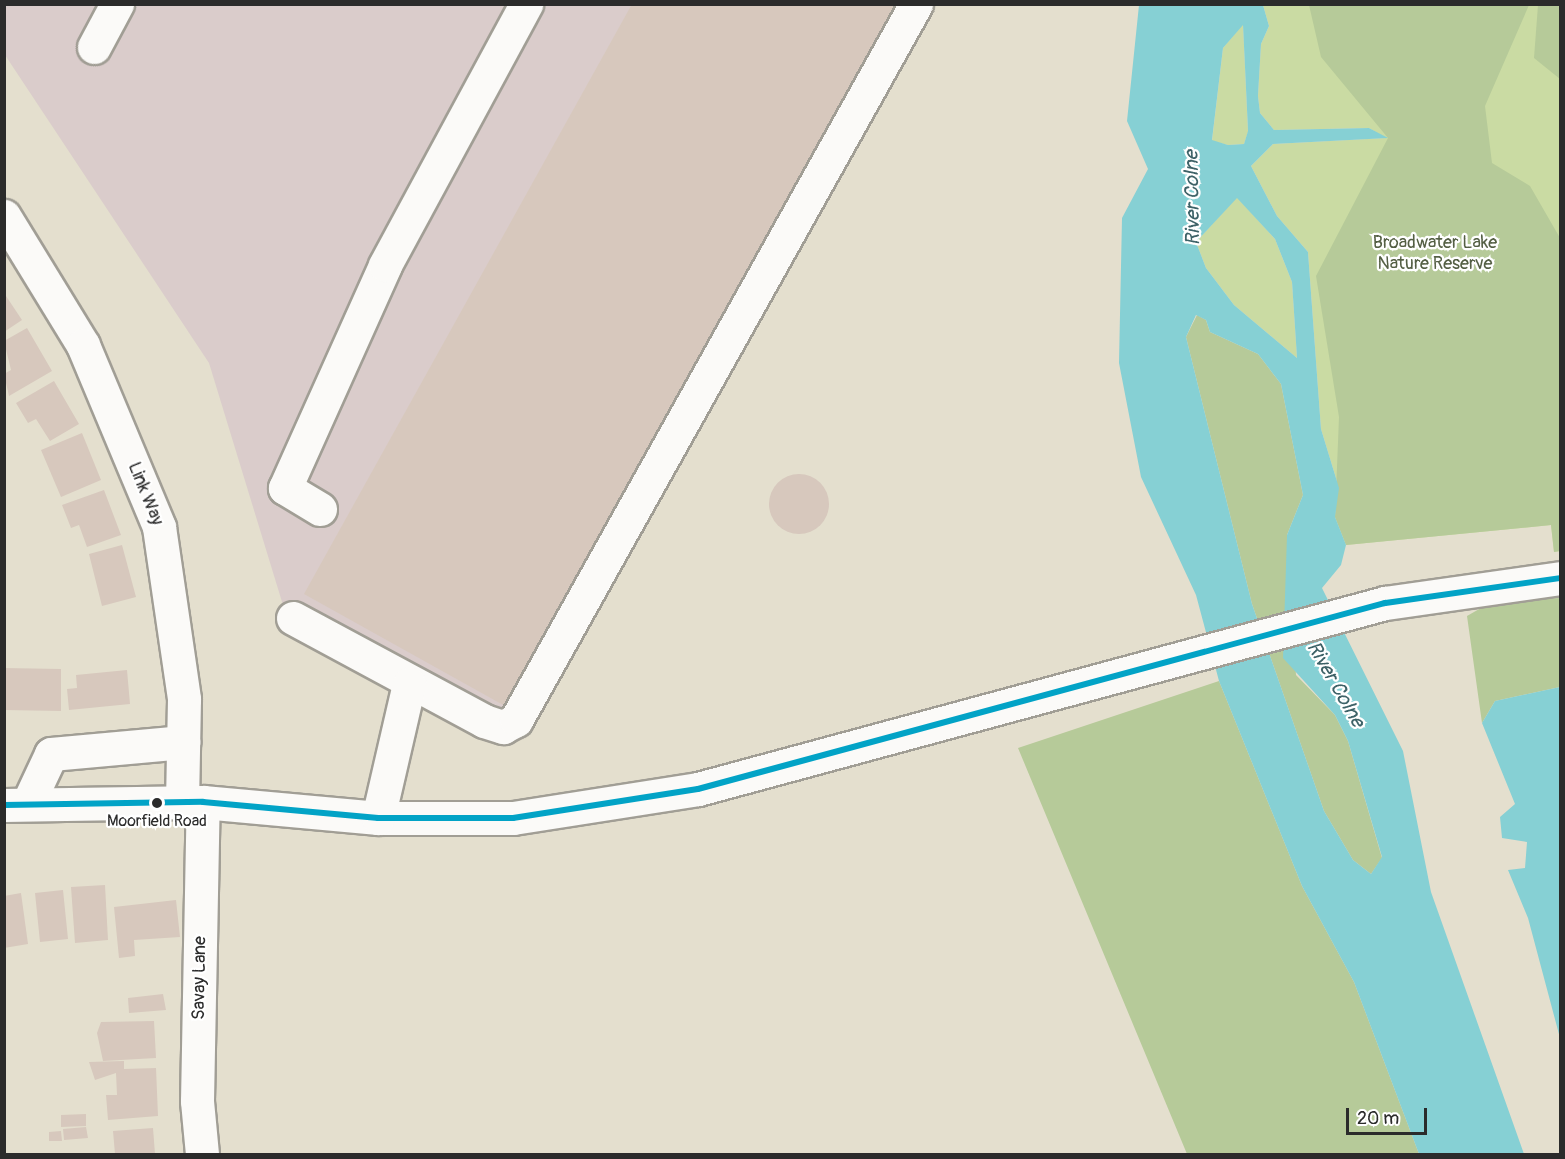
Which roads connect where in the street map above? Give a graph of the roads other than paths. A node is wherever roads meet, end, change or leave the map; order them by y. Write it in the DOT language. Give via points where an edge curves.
graph roads {
  1 [pos="117,4"];
  2 [pos="526,4"];
  3 [pos="916,4"];
  4 [pos="94,47"];
  5 [pos="10,235"];
  6 [pos="320,509"];
  7 [pos="1560,578"];
  8 [pos="293,618"];
  9 [pos="409,684"];
  10 [pos="183,742"];
  11 [pos="193,802"];
  12 [pos="17,803"];
  13 [pos="378,818"];
  14 [pos="202,1155"];
  1 -- 4 [label="street"];
  2 -- 6 [label="street" via="384,265 285,488"];
  3 -- 9 [label="street" via="516,720 503,727 484,721"];
  5 -- 10 [label="street, Link Way" via="83,345 159,527 184,699"];
  7 -- 13 [label="street" via="1385,603 1121,678 698,789 513,818"];
  8 -- 9 [label="street"];
  9 -- 13 [label="street"];
  10 -- 11 [label="street, Link Way"];
  10 -- 12 [label="street" via="51,753"];
  11 -- 12 [label="street"];
  11 -- 13 [label="street"];
  11 -- 14 [label="street, Savay Lane" via="197,1101"];
}
